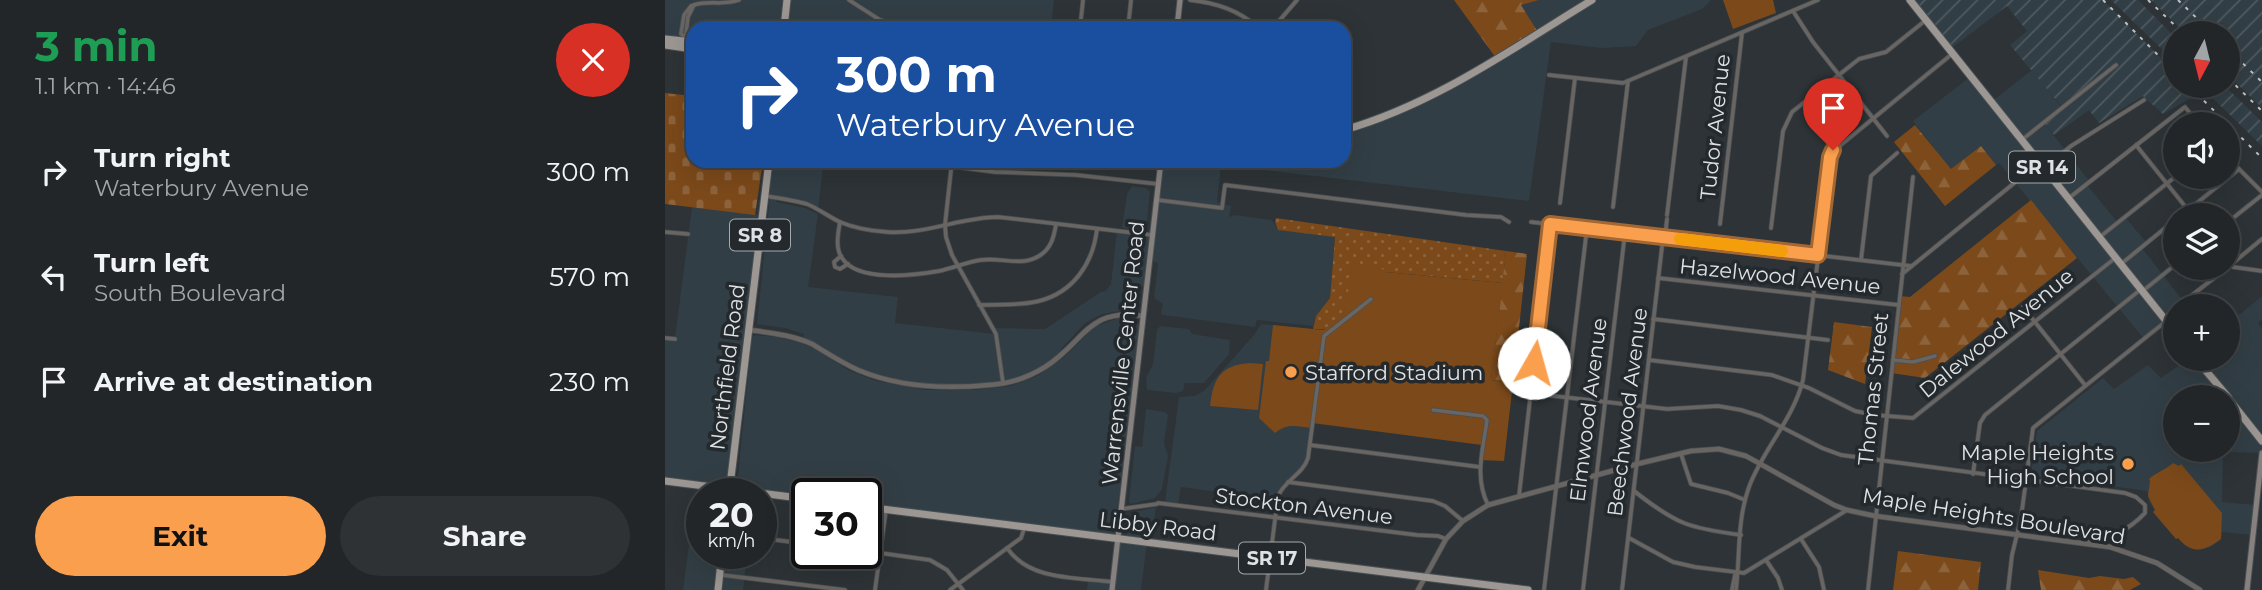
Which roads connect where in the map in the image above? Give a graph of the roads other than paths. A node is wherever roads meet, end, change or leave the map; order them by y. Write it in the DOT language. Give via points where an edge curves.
graph roads {
  1 [pos="739,0"];
  2 [pos="787,0"];
  3 [pos="849,0"];
  4 [pos="1083,0"];
  5 [pos="1131,0"];
  6 [pos="1180,0"];
  7 [pos="1190,0"];
  8 [pos="1297,0"];
  9 [pos="1592,0"];
  10 [pos="1818,0"];
  11 [pos="1910,0"];
  12 [pos="1793,11"];
  13 [pos="1926,20"];
  14 [pos="688,21"];
  15 [pos="785,21"];
  16 [pos="883,21"];
  17 [pos="1081,21"];
  18 [pos="1129,21"];
  19 [pos="1178,21"];
  20 [pos="1250,21"];
  21 [pos="1279,21"];
  22 [pos="1742,33"];
  23 [pos="686,34"];
  24 [pos="665,38"];
  25 [pos="683,41"];
  26 [pos="686,41"];
  27 [pos="686,43"];
  28 [pos="665,45"];
  29 [pos="1952,54"];
  30 [pos="1686,56"];
  31 [pos="2116,65"];
  32 [pos="1549,75"];
  33 [pos="1839,75"];
  34 [pos="1575,78"];
  35 [pos="1629,80"];
  36 [pos="2144,100"];
  37 [pos="1873,118"];
  38 [pos="2163,124"];
  39 [pos="1351,128"];
  40 [pos="1887,136"];
  41 [pos="2022,140"];
  42 [pos="2136,145"];
  43 [pos="1897,153"];
  44 [pos="2041,165"];
  45 [pos="768,168"];
  46 [pos="952,168"];
  47 [pos="976,168"];
  48 [pos="1160,168"];
  49 [pos="2240,170"];
  50 [pos="1913,177"];
  51 [pos="2163,179"];
  52 [pos="1158,184"];
  53 [pos="2163,187"];
  54 [pos="2171,189"];
  55 [pos="2214,189"];
  56 [pos="2262,193"];
  57 [pos="765,196"];
  58 [pos="2069,199"];
  59 [pos="1156,200"];
  60 [pos="1560,203"];
  61 [pos="2182,203"];
  62 [pos="2197,203"];
  63 [pos="1613,207"];
  64 [pos="2240,212"];
  65 [pos="840,222"];
  66 [pos="1509,222"];
  67 [pos="1531,222"];
  68 [pos="1056,224"];
  69 [pos="1550,224"];
  70 [pos="1720,224"];
  71 [pos="945,225"];
  72 [pos="1587,228"];
  73 [pos="1771,228"];
  74 [pos="1097,229"];
  75 [pos="2163,229"];
  76 [pos="665,232"];
  77 [pos="1625,233"];
  78 [pos="688,234"];
  79 [pos="1152,235"];
  80 [pos="1664,237"];
  81 [pos="2099,238"];
  82 [pos="2262,239"];
  83 [pos="1818,255"];
  84 [pos="841,256"];
  85 [pos="2240,256"];
  86 [pos="1861,260"];
  87 [pos="2118,261"];
  88 [pos="848,264"];
  89 [pos="1903,264"];
  90 [pos="959,266"];
  91 [pos="1911,266"];
  92 [pos="2240,267"];
  93 [pos="2262,271"];
  94 [pos="1902,274"];
  95 [pos="2163,274"];
  96 [pos="1658,278"];
  97 [pos="2210,280"];
  98 [pos="2142,290"];
  99 [pos="2193,294"];
  100 [pos="1814,296"];
  101 [pos="1371,299"];
  102 [pos="979,305"];
  103 [pos="1899,305"];
  104 [pos="2023,307"];
  105 [pos="1143,316"];
  106 [pos="2163,316"];
  107 [pos="1653,319"];
  108 [pos="2035,321"];
  109 [pos="2163,321"];
  110 [pos="750,330"];
  111 [pos="665,338"];
  112 [pos="1810,338"];
  113 [pos="675,339"];
  114 [pos="1828,340"];
  115 [pos="2060,354"];
  116 [pos="1935,356"];
  117 [pos="1649,360"];
  118 [pos="1892,360"];
  119 [pos="2206,371"];
  120 [pos="1003,383"];
  121 [pos="1802,385"];
  122 [pos="2218,385"];
  123 [pos="2085,386"];
  124 [pos="1512,391"];
  125 [pos="1531,393"];
  126 [pos="1568,398"];
  127 [pos="1605,402"];
  128 [pos="1643,406"];
  129 [pos="1433,410"];
  130 [pos="2240,413"];
  131 [pos="1887,417"];
  132 [pos="1783,428"];
  133 [pos="2262,441"];
  134 [pos="1310,445"];
  135 [pos="2262,453"];
  136 [pos="1681,454"];
  137 [pos="1881,461"];
  138 [pos="1761,463"];
  139 [pos="1637,464"];
  140 [pos="1480,467"];
  141 [pos="1973,474"];
  142 [pos="1597,475"];
  143 [pos="732,478"];
  144 [pos="665,481"];
  145 [pos="2026,481"];
  146 [pos="1287,482"];
  147 [pos="686,484"];
  148 [pos="1557,486"];
  149 [pos="1634,491"];
  150 [pos="1519,496"];
  151 [pos="1745,500"];
  152 [pos="1488,506"];
  153 [pos="1121,509"];
  154 [pos="882,510"];
  155 [pos="885,510"];
  156 [pos="1847,510"];
  157 [pos="1875,516"];
  158 [pos="1274,518"];
  159 [pos="1463,521"];
  160 [pos="1025,527"];
  161 [pos="2017,534"];
  162 [pos="1741,535"];
  163 [pos="882,536"];
  164 [pos="1628,537"];
  165 [pos="1800,538"];
  166 [pos="1118,539"];
  167 [pos="1446,539"];
  168 [pos="2082,542"];
  169 [pos="1007,548"];
  170 [pos="882,553"];
  171 [pos="1269,558"];
  172 [pos="1766,560"];
  173 [pos="720,569"];
  174 [pos="878,569"];
  175 [pos="1736,573"];
  176 [pos="719,574"];
  177 [pos="1426,577"];
  178 [pos="958,584"];
  179 [pos="1465,586"];
  180 [pos="1114,588"];
  181 [pos="1513,589"];
  182 [pos="718,590"];
  183 [pos="845,590"];
  184 [pos="876,590"];
  185 [pos="950,590"];
  186 [pos="963,590"];
  187 [pos="1266,590"];
  188 [pos="1418,590"];
  189 [pos="1528,590"];
  190 [pos="1544,590"];
  191 [pos="1583,590"];
  192 [pos="1622,590"];
  193 [pos="1734,590"];
  194 [pos="1782,590"];
  195 [pos="1824,590"];
  196 [pos="1868,590"];
  197 [pos="2008,590"];
  198 [pos="2200,590"];
  199 [pos="2247,590"];
  1 -- 14 [label="street" via="694,5"];
  2 -- 15 [label="main road"];
  3 -- 16 [label="street"];
  4 -- 17 [label="street"];
  5 -- 18 [label="street"];
  6 -- 19 [label="main road"];
  7 -- 20 [label="street" via="1224,6"];
  8 -- 21 [label="street"];
  9 -- 39 [label="main road" via="1437,92"];
  10 -- 12 [label="street"];
  11 -- 13 [label="main road, SR 14"];
  12 -- 22 [label="street"];
  12 -- 33 [label="street"];
  13 -- 29 [label="main road, SR 14"];
  13 -- 33 [label="street" via="1886,52 1863,57"];
  22 -- 30 [label="street"];
  22 -- 70 [label="street, Tudor Avenue"];
  23 -- 25 [label="street"];
  24 -- 25 [label="main road"];
  25 -- 26 [label="main road"];
  25 -- 27 [label="main road"];
  25 -- 28 [label="main road"];
  29 -- 37 [label="street"];
  29 -- 41 [label="main road, SR 14"];
  30 -- 35 [label="street"];
  30 -- 80 [label="street, Beechwood Avenue"];
  31 -- 41 [label="street"];
  32 -- 34 [label="street"];
  33 -- 37 [label="street"];
  33 -- 73 [label="street" via="1793,112 1785,124"];
  34 -- 35 [label="street" via="1615,83"];
  34 -- 60 [label="street"];
  35 -- 63 [label="street"];
  36 -- 44 [label="street"];
  37 -- 40 [label="street"];
  37 -- 83 [label="street" via="1831,153"];
  38 -- 42 [label="street"];
  41 -- 44 [label="main road, SR 14"];
  42 -- 51 [label="street"];
  42 -- 58 [label="street"];
  43 -- 86 [label="street" via="1871,176"];
  44 -- 58 [label="main road, SR 14"];
  44 -- 91 [label="street"];
  45 -- 57 [label="main road, Northfield Road / SR 8"];
  46 -- 71 [label="street"];
  47 -- 52 [label="street"];
  48 -- 52 [label="main road, Warrensville Center Road"];
  49 -- 56 [label="street"];
  50 -- 89 [label="street, Thomas Street"];
  52 -- 59 [label="main road, Warrensville Center Road"];
  53 -- 81 [label="street"];
  54 -- 61 [label="street"];
  55 -- 62 [label="street"];
  56 -- 64 [label="street"];
  57 -- 65 [label="street" via="806,204"];
  57 -- 110 [label="main road, Northfield Road / SR 8"];
  58 -- 81 [label="main road, SR 14"];
  59 -- 66 [label="street" via="1222,208 1225,185 1501,217"];
  59 -- 79 [label="main road, Warrensville Center Road"];
  65 -- 71 [label="street" via="889,233"];
  65 -- 84 [label="street" via="837,240"];
  67 -- 69 [label="street"];
  68 -- 71 [label="street" via="986,217"];
  68 -- 74 [label="street"];
  68 -- 90 [label="street" via="1049,247 1035,258 981,260"];
  69 -- 72 [label="street"];
  69 -- 125 [label="street"];
  71 -- 90 [label="street"];
  72 -- 77 [label="street"];
  72 -- 126 [label="street"];
  74 -- 79 [label="street"];
  74 -- 102 [label="street" via="1084,270 1063,290 1039,301"];
  75 -- 87 [label="street, Dalewood Avenue"];
  76 -- 78 [label="street"];
  77 -- 80 [label="street"];
  77 -- 127 [label="street, Elmwood Avenue"];
  79 -- 105 [label="main road, Warrensville Center Road"];
  80 -- 83 [label="street"];
  80 -- 96 [label="street, Beechwood Avenue"];
  81 -- 87 [label="main road, SR 14"];
  82 -- 85 [label="street"];
  83 -- 86 [label="street"];
  83 -- 100 [label="street"];
  84 -- 88 [label="street"];
  84 -- 88 [label="street" via="834,262 836,268"];
  86 -- 89 [label="street"];
  87 -- 98 [label="main road, SR 14"];
  87 -- 108 [label="street, Dalewood Avenue"];
  88 -- 90 [label="street" via="865,272 901,276"];
  89 -- 91 [label="street"];
  89 -- 94 [label="street, Thomas Street"];
  90 -- 102 [label="street"];
  91 -- 94 [label="street"];
  92 -- 93 [label="street"];
  94 -- 103 [label="street, Thomas Street"];
  95 -- 98 [label="street"];
  96 -- 100 [label="street, Hazelwood Avenue"];
  96 -- 107 [label="street, Beechwood Avenue"];
  97 -- 99 [label="street"];
  98 -- 106 [label="main road, SR 14"];
  98 -- 115 [label="street"];
  100 -- 103 [label="street, Hazelwood Avenue"];
  100 -- 112 [label="street"];
  101 -- 134 [label="street" via="1324,336"];
  102 -- 120 [label="street" via="996,334"];
  103 -- 118 [label="street, Thomas Street"];
  104 -- 108 [label="street"];
  105 -- 120 [label="street" via="1102,319 1044,368"];
  105 -- 153 [label="main road, Warrensville Center Road"];
  107 -- 112 [label="street"];
  107 -- 117 [label="street, Beechwood Avenue"];
  108 -- 115 [label="street"];
  108 -- 131 [label="street, Dalewood Avenue" via="1918,416"];
  109 -- 123 [label="street"];
  110 -- 120 [label="street" via="809,343 857,370 895,381 943,387"];
  110 -- 143 [label="main road, Northfield Road / SR 8"];
  111 -- 113 [label="street"];
  112 -- 114 [label="street"];
  112 -- 121 [label="street"];
  115 -- 123 [label="street"];
  115 -- 141 [label="street" via="1982,418"];
  116 -- 118 [label="street" via="1917,362"];
  117 -- 121 [label="street, Dalewood Avenue" via="1772,375"];
  117 -- 128 [label="street, Beechwood Avenue"];
  118 -- 131 [label="street, Thomas Street"];
  119 -- 122 [label="main road"];
  121 -- 131 [label="street, Dalewood Avenue" via="1848,408"];
  121 -- 132 [label="street"];
  123 -- 145 [label="street" via="2033,428"];
  124 -- 125 [label="street"];
  125 -- 126 [label="street"];
  125 -- 150 [label="street"];
  126 -- 127 [label="street"];
  126 -- 148 [label="street"];
  127 -- 128 [label="street"];
  127 -- 142 [label="street, Elmwood Avenue"];
  128 -- 132 [label="street" via="1728,407"];
  128 -- 139 [label="street, Beechwood Avenue"];
  129 -- 140 [label="street" via="1486,418"];
  130 -- 133 [label="main road"];
  131 -- 137 [label="street, Thomas Street"];
  132 -- 137 [label="street" via="1831,452"];
  132 -- 138 [label="street"];
  134 -- 140 [label="street"];
  134 -- 146 [label="street" via="1307,463"];
  135 -- 199 [label="main road"];
  136 -- 138 [label="street, Maple Heights Boulevard" via="1719,449"];
  136 -- 139 [label="street, Maple Heights Boulevard"];
  136 -- 151 [label="street" via="1691,484"];
  137 -- 141 [label="street"];
  137 -- 157 [label="street, Thomas Street"];
  138 -- 151 [label="street"];
  138 -- 156 [label="street, Maple Heights Boulevard"];
  139 -- 142 [label="street, Maple Heights Boulevard"];
  139 -- 149 [label="street, Beechwood Avenue"];
  140 -- 152 [label="street"];
  141 -- 145 [label="street"];
  142 -- 148 [label="street, Maple Heights Boulevard"];
  142 -- 191 [label="street, Elmwood Avenue"];
  144 -- 147 [label="main road"];
  145 -- 161 [label="street"];
  145 -- 168 [label="street" via="2129,494 2145,505 2146,512 2127,528"];
  146 -- 158 [label="street" via="1280,491"];
  146 -- 159 [label="street" via="1433,501"];
  148 -- 150 [label="street, Maple Heights Boulevard"];
  148 -- 190 [label="street"];
  149 -- 162 [label="street" via="1679,523"];
  149 -- 164 [label="street, Beechwood Avenue"];
  150 -- 152 [label="street, Maple Heights Boulevard"];
  151 -- 162 [label="street"];
  152 -- 159 [label="street, Maple Heights Boulevard"];
  153 -- 158 [label="street, Stockton Avenue" via="1157,504"];
  153 -- 166 [label="main road, Warrensville Center Road"];
  154 -- 155 [label="main road, Libby Road / SR 17"];
  155 -- 160 [label="main road, Libby Road / SR 17"];
  155 -- 163 [label="street"];
  156 -- 157 [label="street, Maple Heights Boulevard"];
  156 -- 165 [label="street"];
  157 -- 161 [label="street, Maple Heights Boulevard"];
  157 -- 196 [label="street, Thomas Street"];
  158 -- 167 [label="street, Stockton Avenue"];
  158 -- 171 [label="street"];
  159 -- 167 [label="street, Maple Heights Boulevard"];
  160 -- 166 [label="main road, Libby Road / SR 17"];
  160 -- 169 [label="street" via="1021,538"];
  161 -- 168 [label="street, Maple Heights Boulevard"];
  161 -- 197 [label="street"];
  162 -- 175 [label="street"];
  164 -- 175 [label="street" via="1673,562"];
  164 -- 192 [label="street, Beechwood Avenue"];
  165 -- 172 [label="street"];
  165 -- 195 [label="street" via="1819,567"];
  166 -- 171 [label="main road, Libby Road / SR 17"];
  166 -- 180 [label="main road, Warrensville Center Road"];
  167 -- 177 [label="street, Maple Heights Boulevard"];
  168 -- 198 [label="street, Maple Heights Boulevard" via="2145,558"];
  169 -- 178 [label="street"];
  169 -- 180 [label="street" via="1034,571"];
  170 -- 178 [label="street" via="930,560"];
  171 -- 177 [label="main road, Libby Road / SR 17"];
  171 -- 187 [label="street"];
  172 -- 175 [label="street"];
  172 -- 194 [label="street"];
  173 -- 176 [label="main road"];
  174 -- 184 [label="street"];
  175 -- 193 [label="street"];
  176 -- 182 [label="main road"];
  176 -- 183 [label="street"];
  177 -- 179 [label="main road, Libby Road / SR 17"];
  177 -- 188 [label="street, Maple Heights Boulevard"];
  178 -- 185 [label="street"];
  178 -- 186 [label="street"];
  179 -- 181 [label="main road, Libby Road / SR 17"];
  181 -- 189 [label="main road, Libby Road / SR 17"];
}
